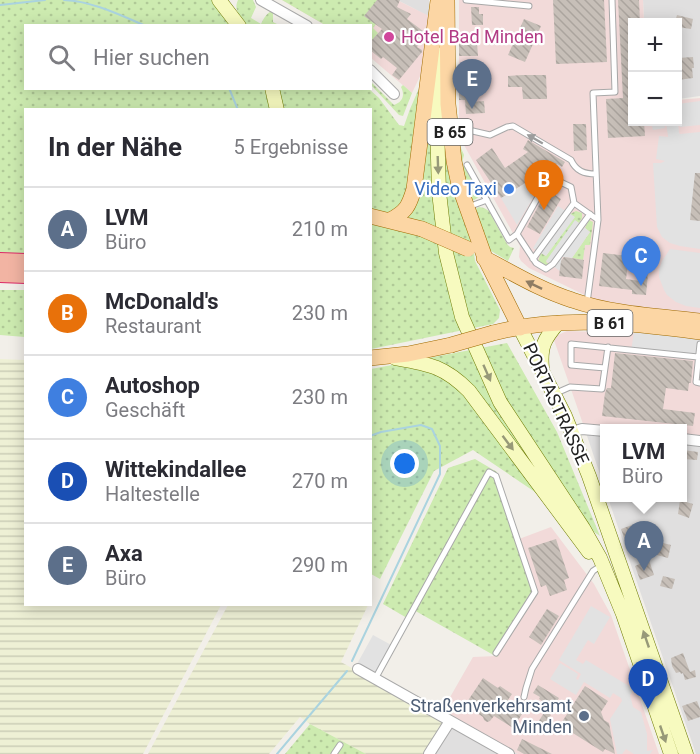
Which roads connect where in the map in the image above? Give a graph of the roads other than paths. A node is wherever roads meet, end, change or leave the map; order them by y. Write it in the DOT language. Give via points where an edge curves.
graph roads {
  1 [pos="261,0"];
  2 [pos="438,0"];
  3 [pos="447,0"];
  4 [pos="466,0"];
  5 [pos="612,0"];
  6 [pos="224,2"];
  7 [pos="529,6"];
  8 [pos="436,22"];
  9 [pos="238,24"];
  10 [pos="303,24"];
  11 [pos="372,72"];
  12 [pos="272,90"];
  13 [pos="394,94"];
  14 [pos="277,108"];
  15 [pos="450,130"];
  16 [pos="467,165"];
  17 [pos="596,174"];
  18 [pos="486,200"];
  19 [pos="574,203"];
  20 [pos="466,207"];
  21 [pos="590,214"];
  22 [pos="381,218"];
  23 [pos="598,220"];
  24 [pos="517,234"];
  25 [pos="485,258"];
  26 [pos="533,259"];
  27 [pos="0,261"];
  28 [pos="24,262"];
  29 [pos="0,274"];
  30 [pos="24,275"];
  31 [pos="587,305"];
  32 [pos="700,321"];
  33 [pos="558,323"];
  34 [pos="520,328"];
  35 [pos="700,332"];
  36 [pos="700,344"];
  37 [pos="608,347"];
  38 [pos="698,357"];
  39 [pos="381,358"];
  40 [pos="605,368"];
  41 [pos="542,370"];
  42 [pos="700,383"];
  43 [pos="554,394"];
  44 [pos="600,431"];
  45 [pos="572,432"];
  46 [pos="599,567"];
  47 [pos="609,580"];
  48 [pos="496,653"];
  49 [pos="358,669"];
  50 [pos="375,679"];
  51 [pos="524,696"];
  52 [pos="450,721"];
  53 [pos="340,745"];
  54 [pos="334,754"];
  55 [pos="429,754"];
  56 [pos="509,754"];
  57 [pos="670,754"];
  58 [pos="686,754"];
  1 -- 10 [label="street"];
  2 -- 8 [label="main road, B 65"];
  3 -- 15 [label="main road, B 65"];
  4 -- 7 [label="lane"];
  5 -- 17 [label="lane" via="615,92 593,93"];
  6 -- 9 [label="main road"];
  8 -- 22 [label="main road, B 65" via="414,189 403,213"];
  8 -- 47 [label="main road, one-way" via="440,192 446,253 462,317 500,402 583,528"];
  11 -- 13 [label="street"];
  12 -- 14 [label="main road"];
  17 -- 15 [label="lane, one-way" via="586,174 571,160 513,126 490,135"];
  15 -- 20 [label="main road, B 65" via="455,169"];
  16 -- 18 [label="lane"];
  17 -- 23 [label="lane"];
  18 -- 20 [label="lane"];
  18 -- 24 [label="lane" via="509,240"];
  19 -- 21 [label="lane"];
  19 -- 24 [label="lane" via="571,188 551,179"];
  19 -- 26 [label="lane"];
  20 -- 25 [label="main road, B 65"];
  21 -- 23 [label="lane"];
  21 -- 26 [label="lane" via="551,267 544,269"];
  22 -- 25 [label="main road, B 61, bridge" via="422,230"];
  23 -- 31 [label="lane"];
  24 -- 26 [label="lane"];
  31 -- 25 [label="main road, B 61, one-way" via="542,289"];
  25 -- 34 [label="main road, B 65"];
  27 -- 28 [label="highway"];
  29 -- 30 [label="highway"];
  31 -- 32 [label="main road, B 61"];
  33 -- 34 [label="main road, B 61"];
  33 -- 35 [label="main road, B 61" via="622,323"];
  33 -- 41 [label="main road" via="542,346"];
  34 -- 39 [label="main road, B 61, bridge"];
  34 -- 41 [label="main road, PORTASTRASSE"];
  36 -- 38 [label="lane"];
  37 -- 38 [label="lane"];
  37 -- 40 [label="lane"];
  37 -- 40 [label="lane" via="571,344 571,365"];
  38 -- 42 [label="lane" via="696,382"];
  39 -- 46 [label="main road, one-way" via="429,364 464,386"];
  40 -- 43 [label="lane" via="602,389 570,387"];
  41 -- 43 [label="main road, PORTASTRASSE"];
  43 -- 45 [label="main road, PORTASTRASSE"];
  44 -- 45 [label="street"];
  58 -- 45 [label="main road, PORTASTRASSE, one-way"];
  46 -- 47 [label="main road"];
  46 -- 51 [label="lane" via="532,669"];
  47 -- 57 [label="main road, one-way"];
  48 -- 50 [label="lane" via="535,592 496,476 489,472"];
  49 -- 50 [label="street"];
  50 -- 52 [label="street"];
  52 -- 55 [label="street"];
  52 -- 56 [label="street"];
  53 -- 54 [label="lane"];
}
